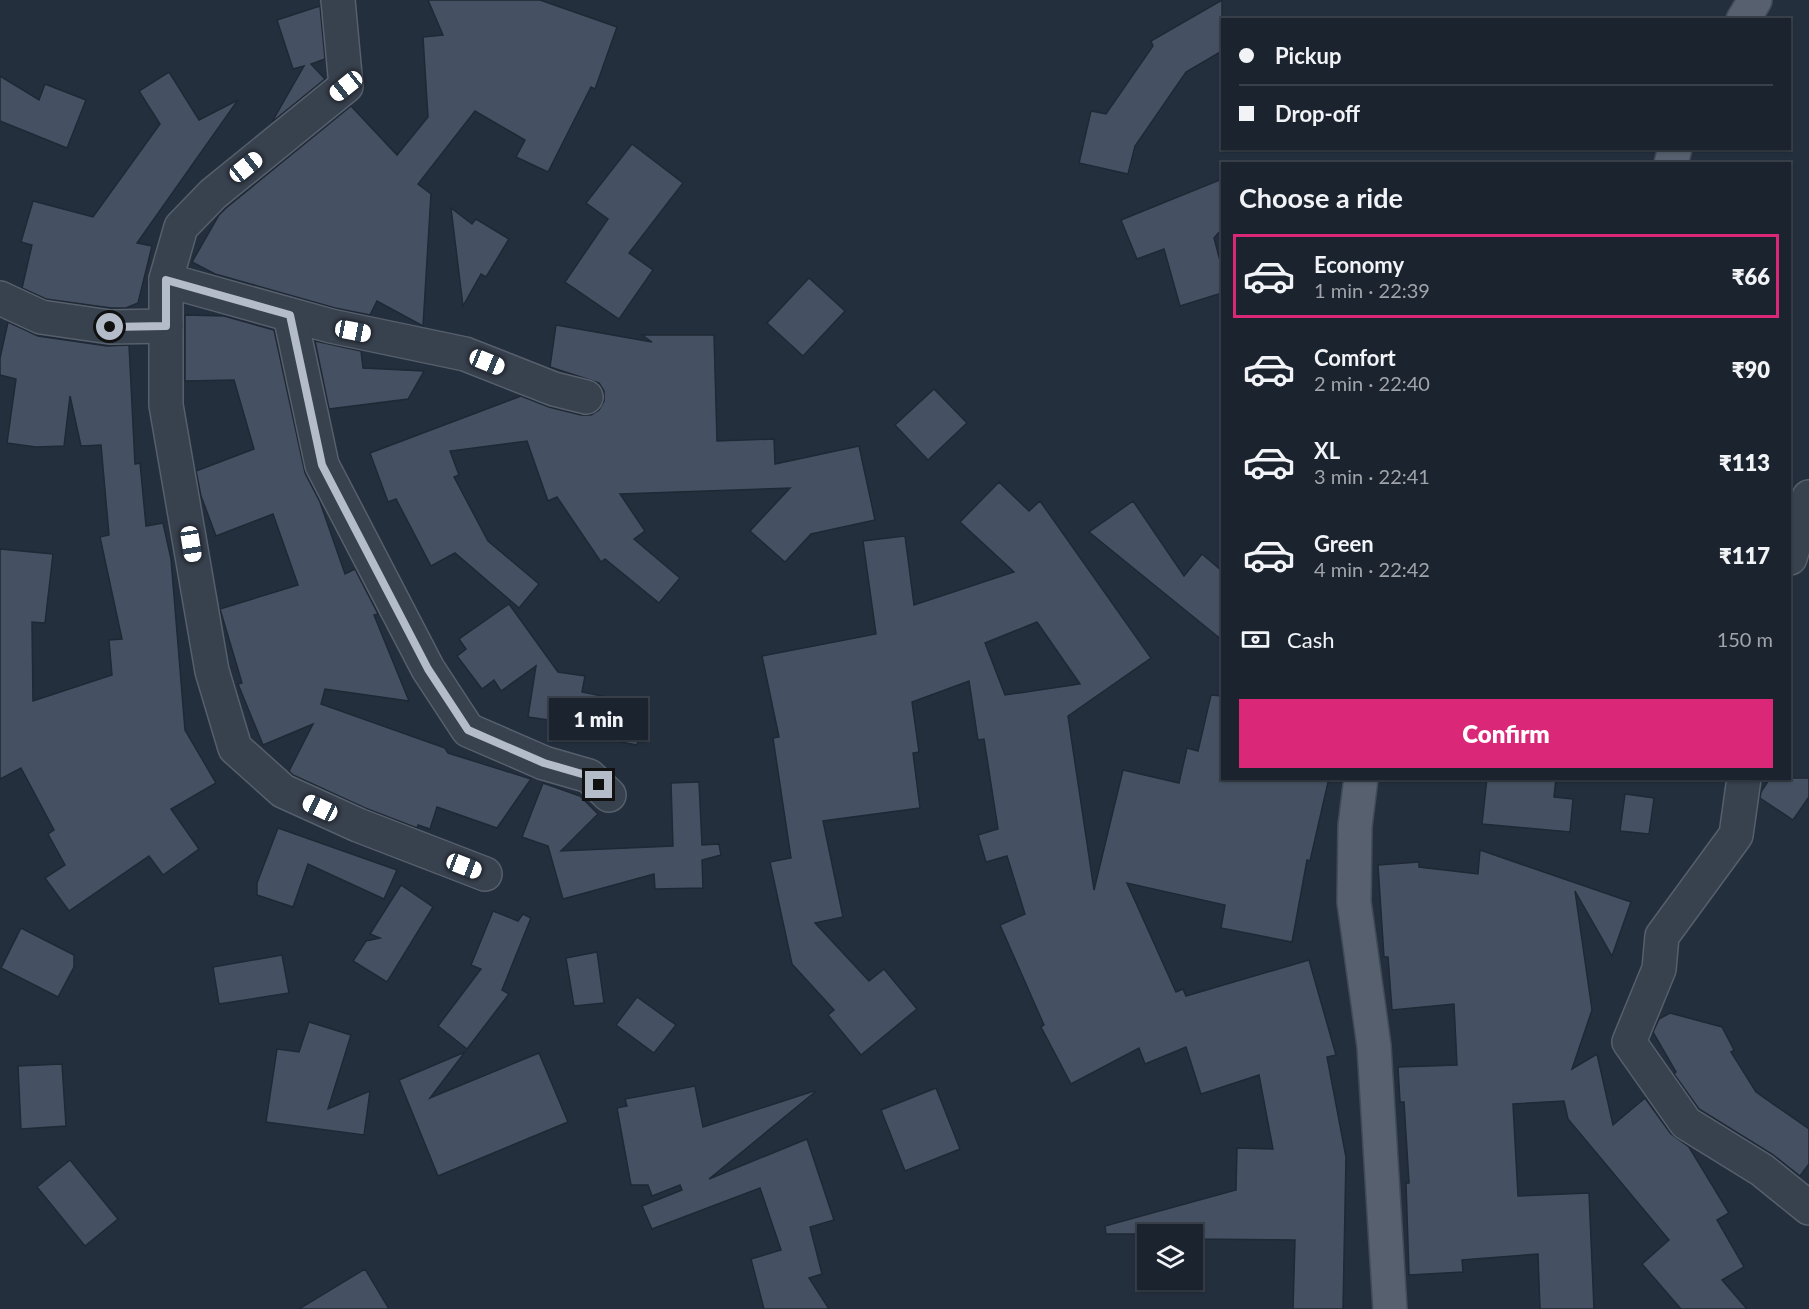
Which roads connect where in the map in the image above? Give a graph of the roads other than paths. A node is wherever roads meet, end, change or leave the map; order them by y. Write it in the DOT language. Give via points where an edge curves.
graph roads {
  1 [pos="338,0"];
  2 [pos="1755,0"];
  3 [pos="1744,18"];
  4 [pos="166,280"];
  5 [pos="0,298"];
  6 [pos="290,315"];
  7 [pos="166,326"];
  8 [pos="586,397"];
  9 [pos="1809,497"];
  10 [pos="1791,555"];
  11 [pos="1361,780"];
  12 [pos="1744,780"];
  13 [pos="609,795"];
  14 [pos="485,873"];
  15 [pos="1809,1208"];
  16 [pos="1390,1309"];
  1 -- 4 [label="street" via="346,86 213,194 181,227"];
  2 -- 3 [label="main road"];
  4 -- 6 [label="street"];
  4 -- 7 [label="street"];
  5 -- 7 [label="street" via="41,316 110,327"];
  6 -- 8 [label="street" via="465,354 554,389"];
  6 -- 13 [label="street" via="322,465 428,669 468,730 544,763 589,776"];
  7 -- 14 [label="street" via="166,405 212,671 235,748 283,791 358,825"];
  9 -- 10 [label="street"];
  11 -- 16 [label="main road" via="1353,902 1374,1046"];
  12 -- 15 [label="street" via="1736,836 1662,936 1659,969 1629,1042 1686,1123 1762,1170"];
}
